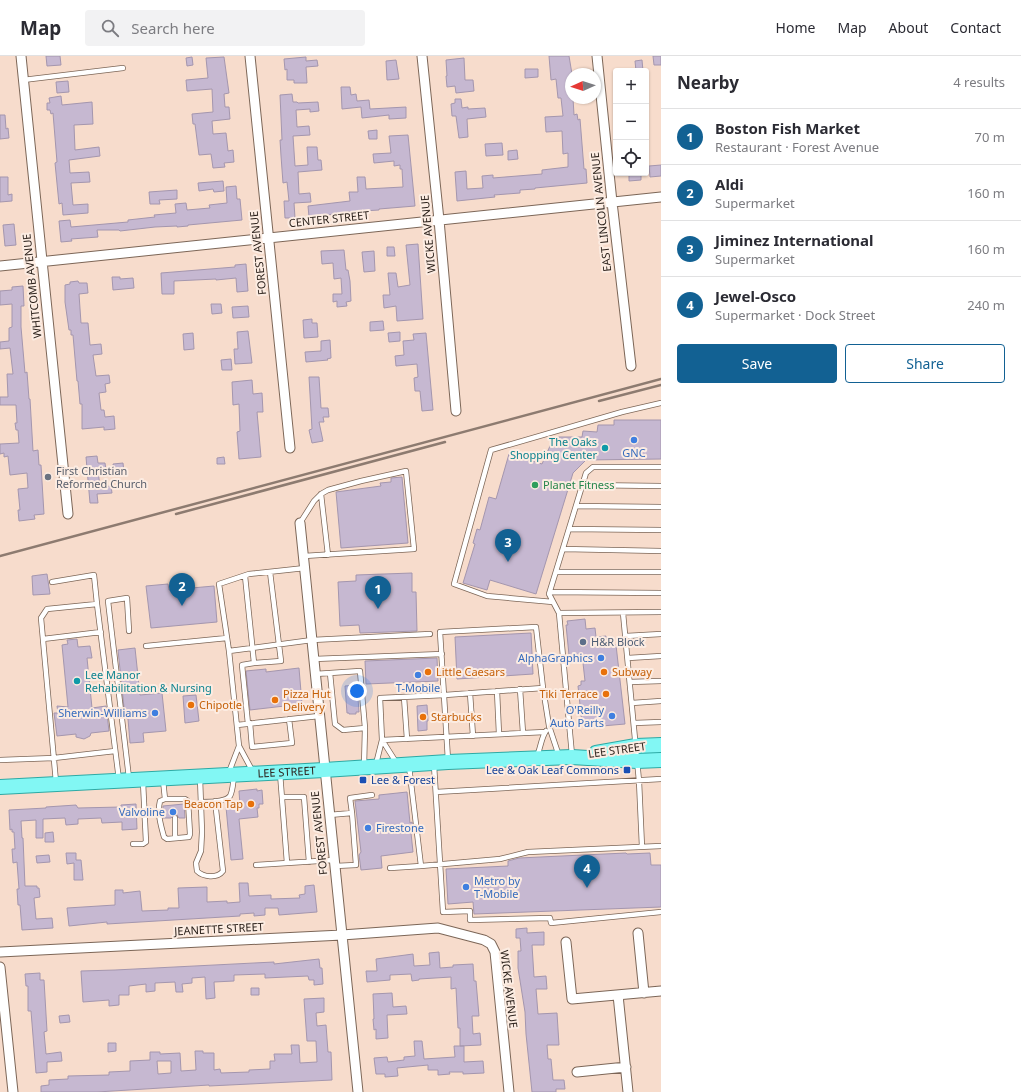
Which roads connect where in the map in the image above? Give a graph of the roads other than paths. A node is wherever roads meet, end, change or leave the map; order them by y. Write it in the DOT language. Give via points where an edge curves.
graph roads {
  1 [pos="21,56"];
  2 [pos="250,56"];
  3 [pos="422,56"];
  4 [pos="597,56"];
  5 [pos="123,68"];
  6 [pos="23,80"];
  7 [pos="661,196"];
  8 [pos="612,202"];
  9 [pos="439,220"];
  10 [pos="269,238"];
  11 [pos="41,261"];
  12 [pos="0,266"];
  13 [pos="631,366"];
  14 [pos="661,403"];
  15 [pos="456,410"];
  16 [pos="290,448"];
  17 [pos="661,467"];
  18 [pos="582,485"];
  19 [pos="661,486"];
  20 [pos="321,494"];
  21 [pos="576,506"];
  22 [pos="661,507"];
  23 [pos="68,514"];
  24 [pos="300,523"];
  25 [pos="569,529"];
  26 [pos="661,530"];
  27 [pos="563,549"];
  28 [pos="661,551"];
  29 [pos="328,555"];
  30 [pos="304,556"];
  31 [pos="305,568"];
  32 [pos="270,572"];
  33 [pos="556,572"];
  34 [pos="661,572"];
  35 [pos="245,576"];
  36 [pos="52,582"];
  37 [pos="550,592"];
  38 [pos="661,593"];
  39 [pos="553,602"];
  40 [pos="97,604"];
  41 [pos="661,612"];
  42 [pos="559,613"];
  43 [pos="623,613"];
  44 [pos="129,631"];
  45 [pos="100,632"];
  46 [pos="430,634"];
  47 [pos="661,634"];
  48 [pos="626,636"];
  49 [pos="227,638"];
  50 [pos="43,639"];
  51 [pos="312,640"];
  52 [pos="279,645"];
  53 [pos="146,646"];
  54 [pos="253,649"];
  55 [pos="229,651"];
  56 [pos="442,654"];
  57 [pos="661,656"];
  58 [pos="628,658"];
  59 [pos="314,659"];
  60 [pos="254,663"];
  61 [pos="330,673"];
  62 [pos="315,674"];
  63 [pos="661,681"];
  64 [pos="630,682"];
  65 [pos="542,688"];
  66 [pos="520,689"];
  67 [pos="496,691"];
  68 [pos="470,693"];
  69 [pos="445,695"];
  70 [pos="404,697"];
  71 [pos="661,701"];
  72 [pos="632,703"];
  73 [pos="319,716"];
  74 [pos="290,719"];
  75 [pos="661,722"];
  76 [pos="249,723"];
  77 [pos="634,724"];
  78 [pos="237,725"];
  79 [pos="549,726"];
  80 [pos="365,728"];
  81 [pos="545,732"];
  82 [pos="523,733"];
  83 [pos="499,734"];
  84 [pos="473,736"];
  85 [pos="447,737"];
  86 [pos="407,739"];
  87 [pos="382,740"];
  88 [pos="661,745"];
  89 [pos="239,746"];
  90 [pos="636,746"];
  91 [pos="115,751"];
  92 [pos="566,757"];
  93 [pos="54,758"];
  94 [pos="536,758"];
  95 [pos="0,760"];
  96 [pos="661,760"];
  97 [pos="637,761"];
  98 [pos="448,762"];
  99 [pos="434,763"];
  100 [pos="404,765"];
  101 [pos="369,767"];
  102 [pos="324,770"];
  103 [pos="280,772"];
  104 [pos="254,774"];
  105 [pos="231,775"];
  106 [pos="200,776"];
  107 [pos="163,778"];
  108 [pos="143,779"];
  109 [pos="124,780"];
  110 [pos="661,780"];
  111 [pos="639,781"];
  112 [pos="57,784"];
  113 [pos="0,787"];
  114 [pos="436,792"];
  115 [pos="372,795"];
  116 [pos="282,797"];
  117 [pos="165,799"];
  118 [pos="175,799"];
  119 [pos="215,801"];
  120 [pos="201,802"];
  121 [pos="175,805"];
  122 [pos="352,813"];
  123 [pos="329,815"];
  124 [pos="175,818"];
  125 [pos="176,838"];
  126 [pos="133,844"];
  127 [pos="642,846"];
  128 [pos="661,846"];
  129 [pos="308,862"];
  130 [pos="287,863"];
  131 [pos="334,863"];
  132 [pos="440,864"];
  133 [pos="256,866"];
  134 [pos="421,866"];
  135 [pos="390,868"];
  136 [pos="661,912"];
  137 [pos="438,928"];
  138 [pos="638,933"];
  139 [pos="342,935"];
  140 [pos="566,942"];
  141 [pos="0,952"];
  142 [pos="0,967"];
  143 [pos="661,991"];
  144 [pos="644,993"];
  145 [pos="618,995"];
  146 [pos="626,1067"];
  147 [pos="577,1072"];
  148 [pos="13,1092"];
  149 [pos="358,1092"];
  150 [pos="509,1092"];
  151 [pos="628,1092"];
  1 -- 6 [label="street, WHITCOMB AVENUE"];
  2 -- 10 [label="street, FOREST AVENUE"];
  3 -- 9 [label="street, WICKE AVENUE"];
  4 -- 8 [label="street, EAST LINCOLN AVENUE"];
  5 -- 6 [label="lane"];
  6 -- 11 [label="street, WHITCOMB AVENUE"];
  7 -- 8 [label="street, CENTER STREET"];
  8 -- 9 [label="street, CENTER STREET"];
  8 -- 13 [label="street, EAST LINCOLN AVENUE"];
  9 -- 10 [label="street, CENTER STREET"];
  9 -- 15 [label="street, WICKE AVENUE"];
  10 -- 11 [label="street, CENTER STREET"];
  10 -- 16 [label="street, FOREST AVENUE"];
  11 -- 12 [label="street, CENTER STREET"];
  11 -- 23 [label="street, WHITCOMB AVENUE"];
  14 -- 39 [label="lane" via="491,450 454,584 487,596"];
  17 -- 18 [label="lane" via="593,467 586,473"];
  18 -- 19 [label="lane"];
  18 -- 21 [label="lane"];
  20 -- 24 [label="lane"];
  20 -- 29 [label="lane"];
  20 -- 29 [label="lane" via="338,487 406,472 414,549"];
  21 -- 22 [label="lane"];
  21 -- 25 [label="lane"];
  24 -- 30 [label="street, FOREST AVENUE"];
  25 -- 26 [label="lane"];
  25 -- 27 [label="lane"];
  27 -- 28 [label="lane"];
  27 -- 33 [label="lane"];
  29 -- 30 [label="lane"];
  30 -- 31 [label="street, FOREST AVENUE"];
  31 -- 32 [label="lane"];
  31 -- 51 [label="street, FOREST AVENUE"];
  32 -- 35 [label="lane"];
  32 -- 52 [label="lane"];
  33 -- 34 [label="lane"];
  33 -- 37 [label="lane"];
  35 -- 49 [label="lane" via="220,584"];
  35 -- 54 [label="lane"];
  36 -- 40 [label="lane" via="94,575"];
  37 -- 38 [label="lane"];
  37 -- 39 [label="lane"];
  39 -- 42 [label="lane"];
  40 -- 45 [label="lane"];
  40 -- 50 [label="lane" via="47,609 41,618"];
  41 -- 43 [label="lane"];
  42 -- 43 [label="lane"];
  42 -- 92 [label="lane"];
  43 -- 48 [label="lane"];
  44 -- 109 [label="lane" via="127,598 108,601"];
  45 -- 50 [label="lane"];
  45 -- 91 [label="lane"];
  46 -- 51 [label="lane"];
  47 -- 48 [label="lane"];
  48 -- 58 [label="lane"];
  49 -- 53 [label="lane"];
  49 -- 55 [label="lane"];
  50 -- 93 [label="lane"];
  51 -- 52 [label="lane"];
  51 -- 59 [label="street, FOREST AVENUE"];
  52 -- 54 [label="lane"];
  52 -- 60 [label="lane" via="281,661"];
  54 -- 55 [label="lane"];
  54 -- 60 [label="lane"];
  55 -- 78 [label="lane"];
  56 -- 59 [label="lane"];
  56 -- 65 [label="lane" via="440,632 536,627"];
  56 -- 69 [label="lane"];
  57 -- 58 [label="lane"];
  58 -- 64 [label="lane"];
  59 -- 62 [label="street, FOREST AVENUE"];
  60 -- 76 [label="lane" via="242,665"];
  61 -- 62 [label="lane"];
  61 -- 80 [label="lane" via="335,724 343,730"];
  61 -- 80 [label="lane" via="360,671"];
  62 -- 73 [label="street, FOREST AVENUE"];
  63 -- 64 [label="lane"];
  64 -- 72 [label="lane"];
  65 -- 66 [label="lane"];
  65 -- 79 [label="lane"];
  66 -- 67 [label="lane"];
  66 -- 82 [label="lane"];
  67 -- 68 [label="lane"];
  67 -- 83 [label="lane"];
  68 -- 69 [label="lane"];
  68 -- 84 [label="lane"];
  69 -- 70 [label="lane"];
  69 -- 85 [label="lane"];
  70 -- 86 [label="lane"];
  70 -- 87 [label="lane" via="380,698"];
  71 -- 72 [label="lane"];
  72 -- 77 [label="lane"];
  73 -- 74 [label="lane"];
  73 -- 102 [label="street, FOREST AVENUE"];
  74 -- 76 [label="lane"];
  74 -- 76 [label="lane" via="292,743 252,747"];
  75 -- 77 [label="lane"];
  76 -- 78 [label="lane"];
  77 -- 90 [label="lane"];
  78 -- 89 [label="lane"];
  79 -- 81 [label="lane"];
  79 -- 92 [label="lane"];
  80 -- 101 [label="lane"];
  81 -- 82 [label="lane"];
  81 -- 94 [label="lane"];
  82 -- 83 [label="lane"];
  83 -- 84 [label="lane"];
  84 -- 85 [label="lane"];
  85 -- 86 [label="lane"];
  85 -- 98 [label="lane"];
  86 -- 87 [label="lane"];
  87 -- 100 [label="lane"];
  87 -- 101 [label="lane" via="378,758"];
  88 -- 90 [label="main road, LEE STREET"];
  89 -- 104 [label="lane"];
  89 -- 105 [label="lane"];
  90 -- 92 [label="main road, LEE STREET"];
  90 -- 97 [label="lane"];
  91 -- 93 [label="lane"];
  91 -- 109 [label="lane"];
  92 -- 94 [label="main road, LEE STREET"];
  92 -- 97 [label="main road, LEE STREET"];
  93 -- 95 [label="lane"];
  93 -- 112 [label="lane"];
  94 -- 98 [label="main road, LEE STREET"];
  96 -- 97 [label="main road, LEE STREET"];
  97 -- 111 [label="lane"];
  98 -- 99 [label="main road, LEE STREET"];
  99 -- 100 [label="main road, LEE STREET"];
  99 -- 114 [label="lane"];
  100 -- 101 [label="main road, LEE STREET"];
  100 -- 134 [label="lane"];
  101 -- 102 [label="main road, LEE STREET"];
  102 -- 103 [label="main road, LEE STREET"];
  102 -- 123 [label="street, FOREST AVENUE"];
  103 -- 104 [label="main road, LEE STREET"];
  103 -- 116 [label="lane"];
  104 -- 105 [label="main road, LEE STREET"];
  105 -- 106 [label="main road, LEE STREET"];
  105 -- 119 [label="lane" via="231,795"];
  106 -- 107 [label="main road, LEE STREET"];
  106 -- 120 [label="lane"];
  107 -- 108 [label="main road, LEE STREET"];
  107 -- 117 [label="lane"];
  108 -- 109 [label="main road, LEE STREET"];
  108 -- 126 [label="lane" via="146,842"];
  109 -- 112 [label="main road, LEE STREET"];
  110 -- 111 [label="lane"];
  111 -- 114 [label="lane"];
  111 -- 127 [label="lane"];
  112 -- 113 [label="main road, LEE STREET"];
  114 -- 132 [label="lane"];
  115 -- 122 [label="lane" via="350,798"];
  116 -- 129 [label="lane" via="304,796"];
  116 -- 130 [label="lane"];
  117 -- 118 [label="lane"];
  117 -- 125 [label="lane" via="160,801 159,807 164,837"];
  118 -- 121 [label="lane"];
  118 -- 125 [label="lane" via="188,801 190,834 189,837"];
  119 -- 120 [label="lane"];
  119 -- 120 [label="lane" via="223,871 218,875 209,876 200,874 196,867 196,859 201,851"];
  122 -- 123 [label="lane"];
  122 -- 131 [label="lane" via="356,865"];
  123 -- 131 [label="street, FOREST AVENUE"];
  124 -- 125 [label="lane"];
  127 -- 128 [label="lane"];
  127 -- 132 [label="lane" via="528,852 500,859"];
  129 -- 130 [label="lane"];
  129 -- 131 [label="lane"];
  130 -- 133 [label="lane"];
  131 -- 139 [label="street, FOREST AVENUE"];
  132 -- 134 [label="lane"];
  132 -- 136 [label="lane" via="443,912 470,911 470,920 550,918 551,923"];
  134 -- 135 [label="lane"];
  137 -- 139 [label="street, JEANETTE STREET"];
  137 -- 150 [label="street, WICKE AVENUE" via="484,940 491,944 495,952"];
  138 -- 144 [label="street"];
  139 -- 141 [label="street, JEANETTE STREET"];
  139 -- 149 [label="street, FOREST AVENUE"];
  140 -- 145 [label="street" via="572,999"];
  142 -- 148 [label="street"];
  143 -- 144 [label="street"];
  144 -- 145 [label="street"];
  145 -- 146 [label="street"];
  146 -- 147 [label="street"];
  146 -- 151 [label="street"];
}
